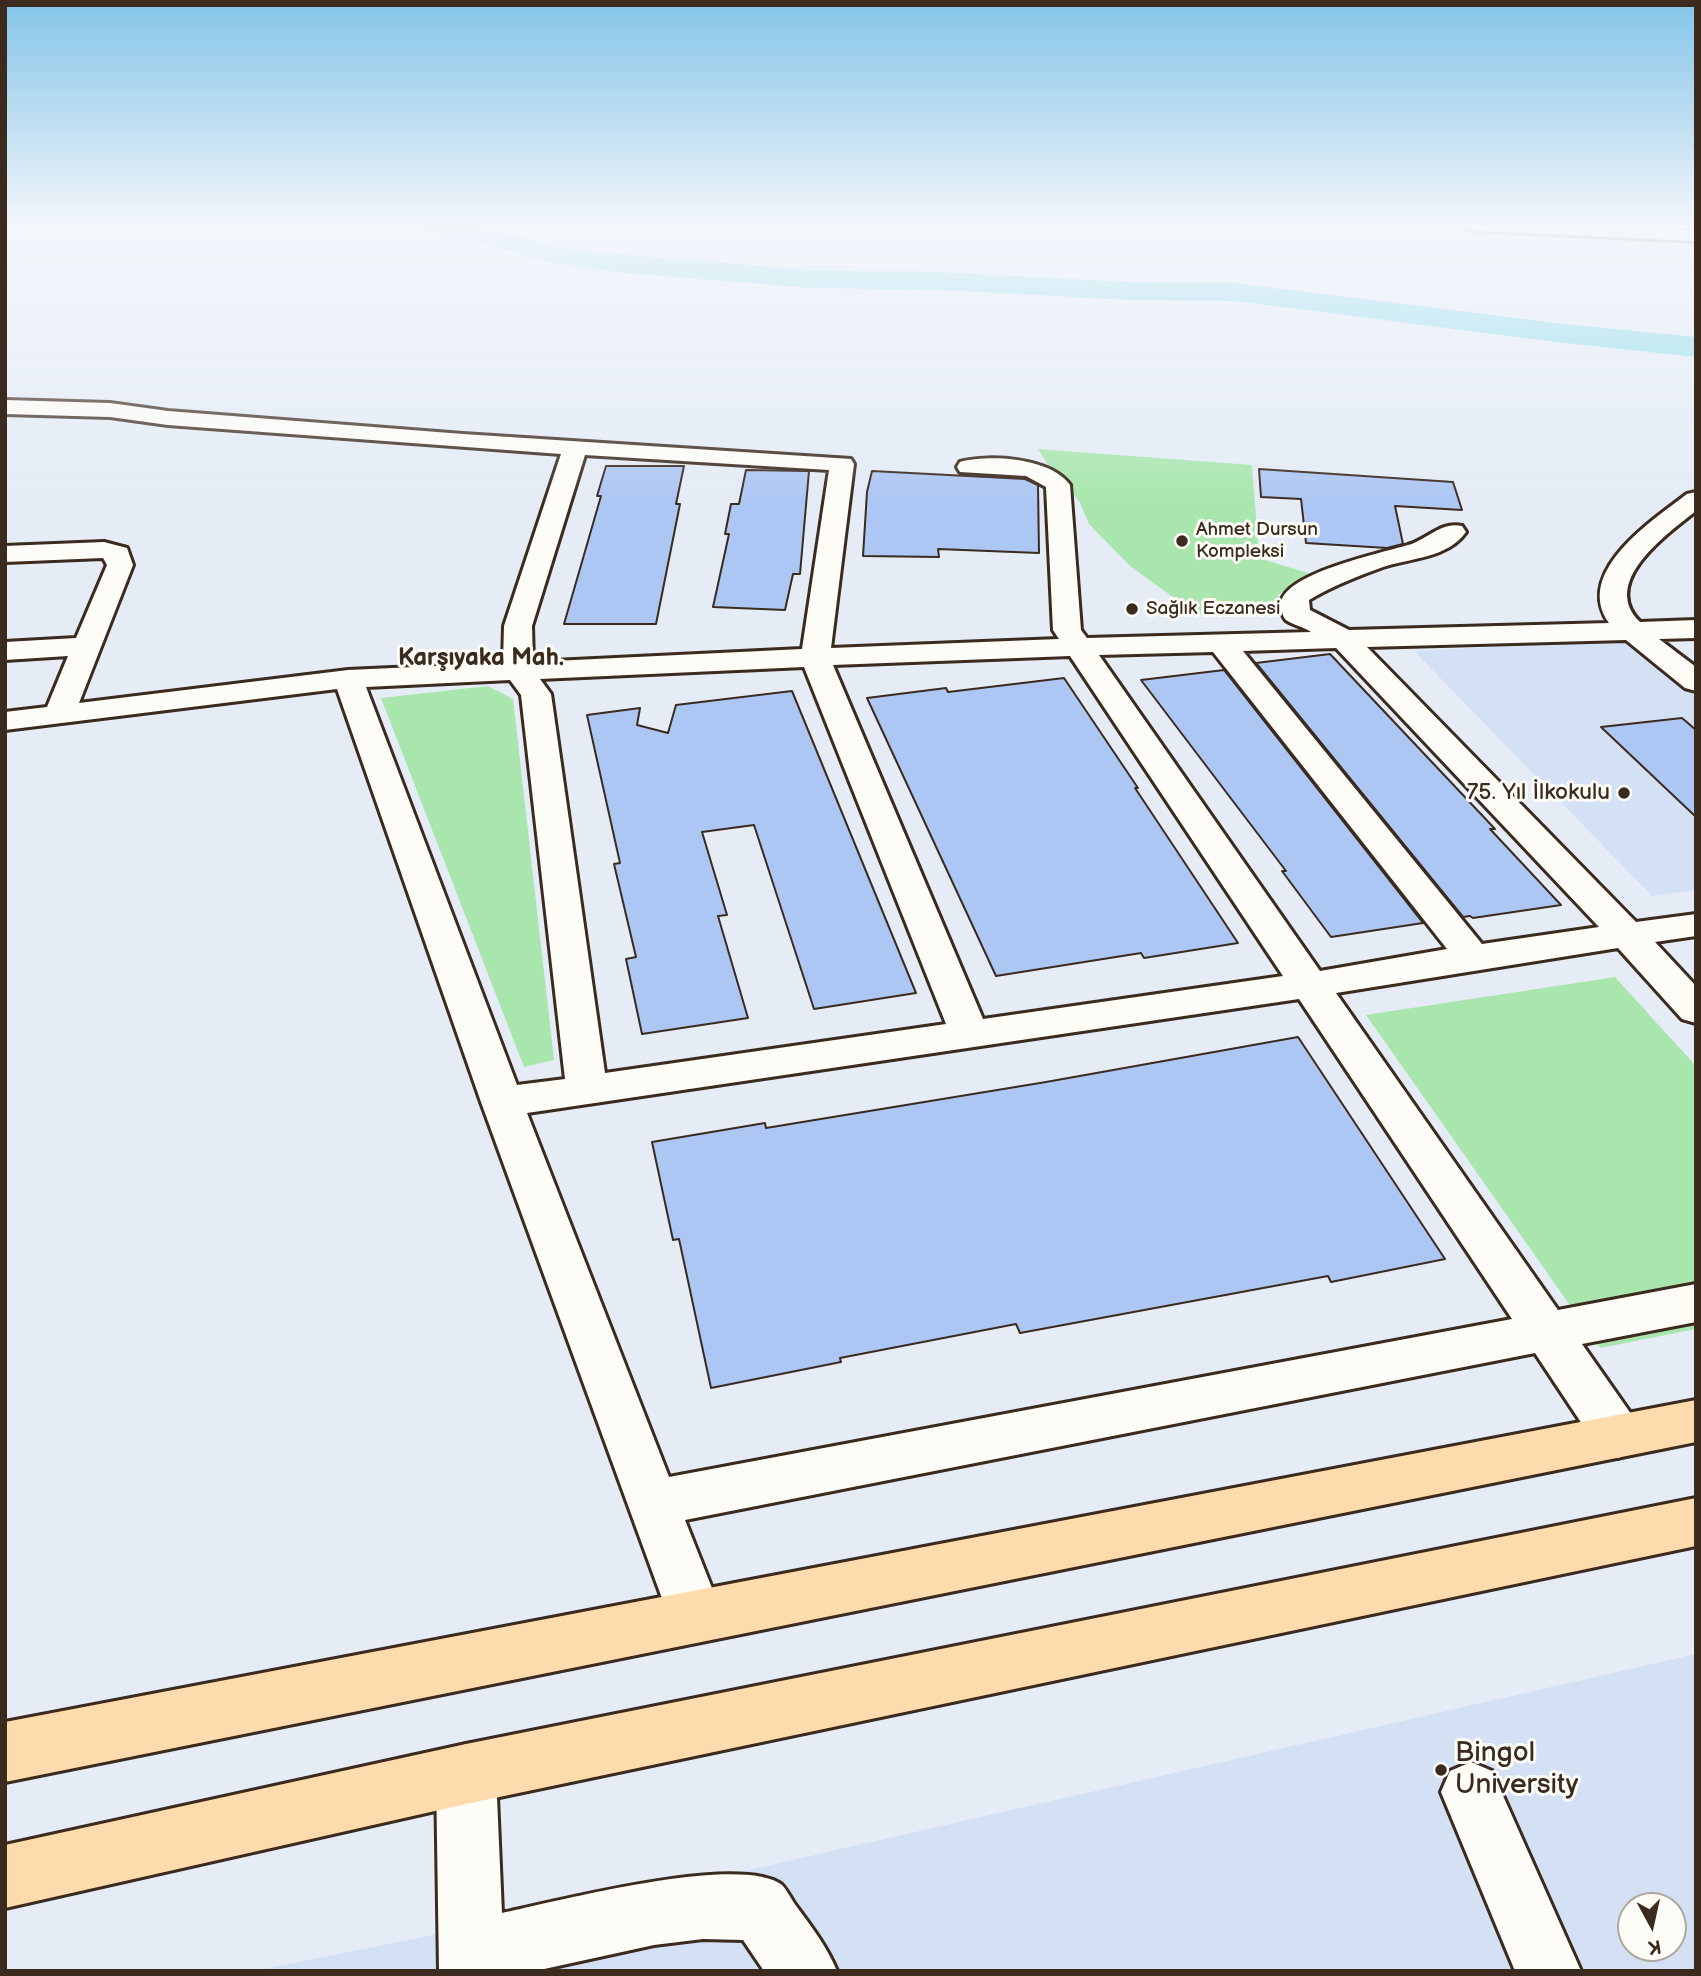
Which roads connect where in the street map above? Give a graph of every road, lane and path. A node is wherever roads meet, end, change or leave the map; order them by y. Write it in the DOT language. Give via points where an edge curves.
graph roads {
  1 [pos="5,407"];
  2 [pos="575,449"];
  3 [pos="970,467"];
  4 [pos="1696,499"];
  5 [pos="1453,532"];
  6 [pos="5,554"];
  7 [pos="1696,617"];
  8 [pos="1627,623"];
  9 [pos="1696,629"];
  10 [pos="1330,631"];
  11 [pos="1072,639"];
  12 [pos="1222,643"];
  13 [pos="86,646"];
  14 [pos="817,648"];
  15 [pos="5,651"];
  16 [pos="518,659"];
  17 [pos="348,679"];
  18 [pos="1696,682"];
  19 [pos="5,697"];
  20 [pos="63,702"];
  21 [pos="5,721"];
  22 [pos="1696,925"];
  23 [pos="1627,935"];
  24 [pos="1473,957"];
  25 [pos="1309,985"];
  26 [pos="1696,1010"];
  27 [pos="968,1033"];
  28 [pos="587,1089"];
  29 [pos="502,1102"];
  30 [pos="1696,1303"];
  31 [pos="1546,1331"];
  32 [pos="1696,1420"];
  33 [pos="1618,1436"];
  34 [pos="652,1503"];
  35 [pos="1696,1522"];
  36 [pos="695,1616"];
  37 [pos="5,1752"];
  38 [pos="466,1774"];
  39 [pos="1471,1792"];
  40 [pos="5,1877"];
  41 [pos="472,1961"];
  42 [pos="804,1971"];
  43 [pos="1548,1971"];
  1 -- 2 [label="street" via="110,410"];
  2 -- 14 [label="street" via="842,464"];
  2 -- 16 [label="street" via="518,626"];
  3 -- 11 [label="street" via="1037,470 1058,485"];
  4 -- 8 [label="street" via="1625,560 1612,585"];
  5 -- 10 [label="street" via="1419,551 1377,560 1295,597 1296,614"];
  6 -- 13 [label="street" via="104,550 118,554 120,565"];
  7 -- 8 [label="street"];
  8 -- 9 [label="street"];
  8 -- 10 [label="street"];
  8 -- 18 [label="street"];
  10 -- 11 [label="street"];
  10 -- 12 [label="street"];
  10 -- 23 [label="street"];
  11 -- 12 [label="street"];
  11 -- 14 [label="street"];
  11 -- 25 [label="street"];
  12 -- 24 [label="street"];
  13 -- 15 [label="street"];
  13 -- 20 [label="street"];
  14 -- 16 [label="street"];
  14 -- 27 [label="street"];
  16 -- 17 [label="street"];
  16 -- 20 [label="street" via="269,665"];
  16 -- 28 [label="street" via="536,694"];
  17 -- 20 [label="street"];
  17 -- 29 [label="street"];
  19 -- 20 [label="street"];
  20 -- 21 [label="street"];
  22 -- 23 [label="street"];
  23 -- 24 [label="street"];
  23 -- 26 [label="street"];
  24 -- 25 [label="street"];
  25 -- 27 [label="street"];
  25 -- 31 [label="street"];
  27 -- 28 [label="street"];
  28 -- 29 [label="street"];
  29 -- 34 [label="street"];
  30 -- 31 [label="street"];
  31 -- 33 [label="street"];
  31 -- 34 [label="street"];
  32 -- 33 [label="highway"];
  33 -- 36 [label="highway"];
  34 -- 36 [label="street"];
  35 -- 38 [label="highway"];
  36 -- 37 [label="highway"];
  38 -- 40 [label="highway"];
  38 -- 41 [label="street"];
  39 -- 43 [label="street"];
  41 -- 42 [label="street" via="654,1913 760,1908"];
}
